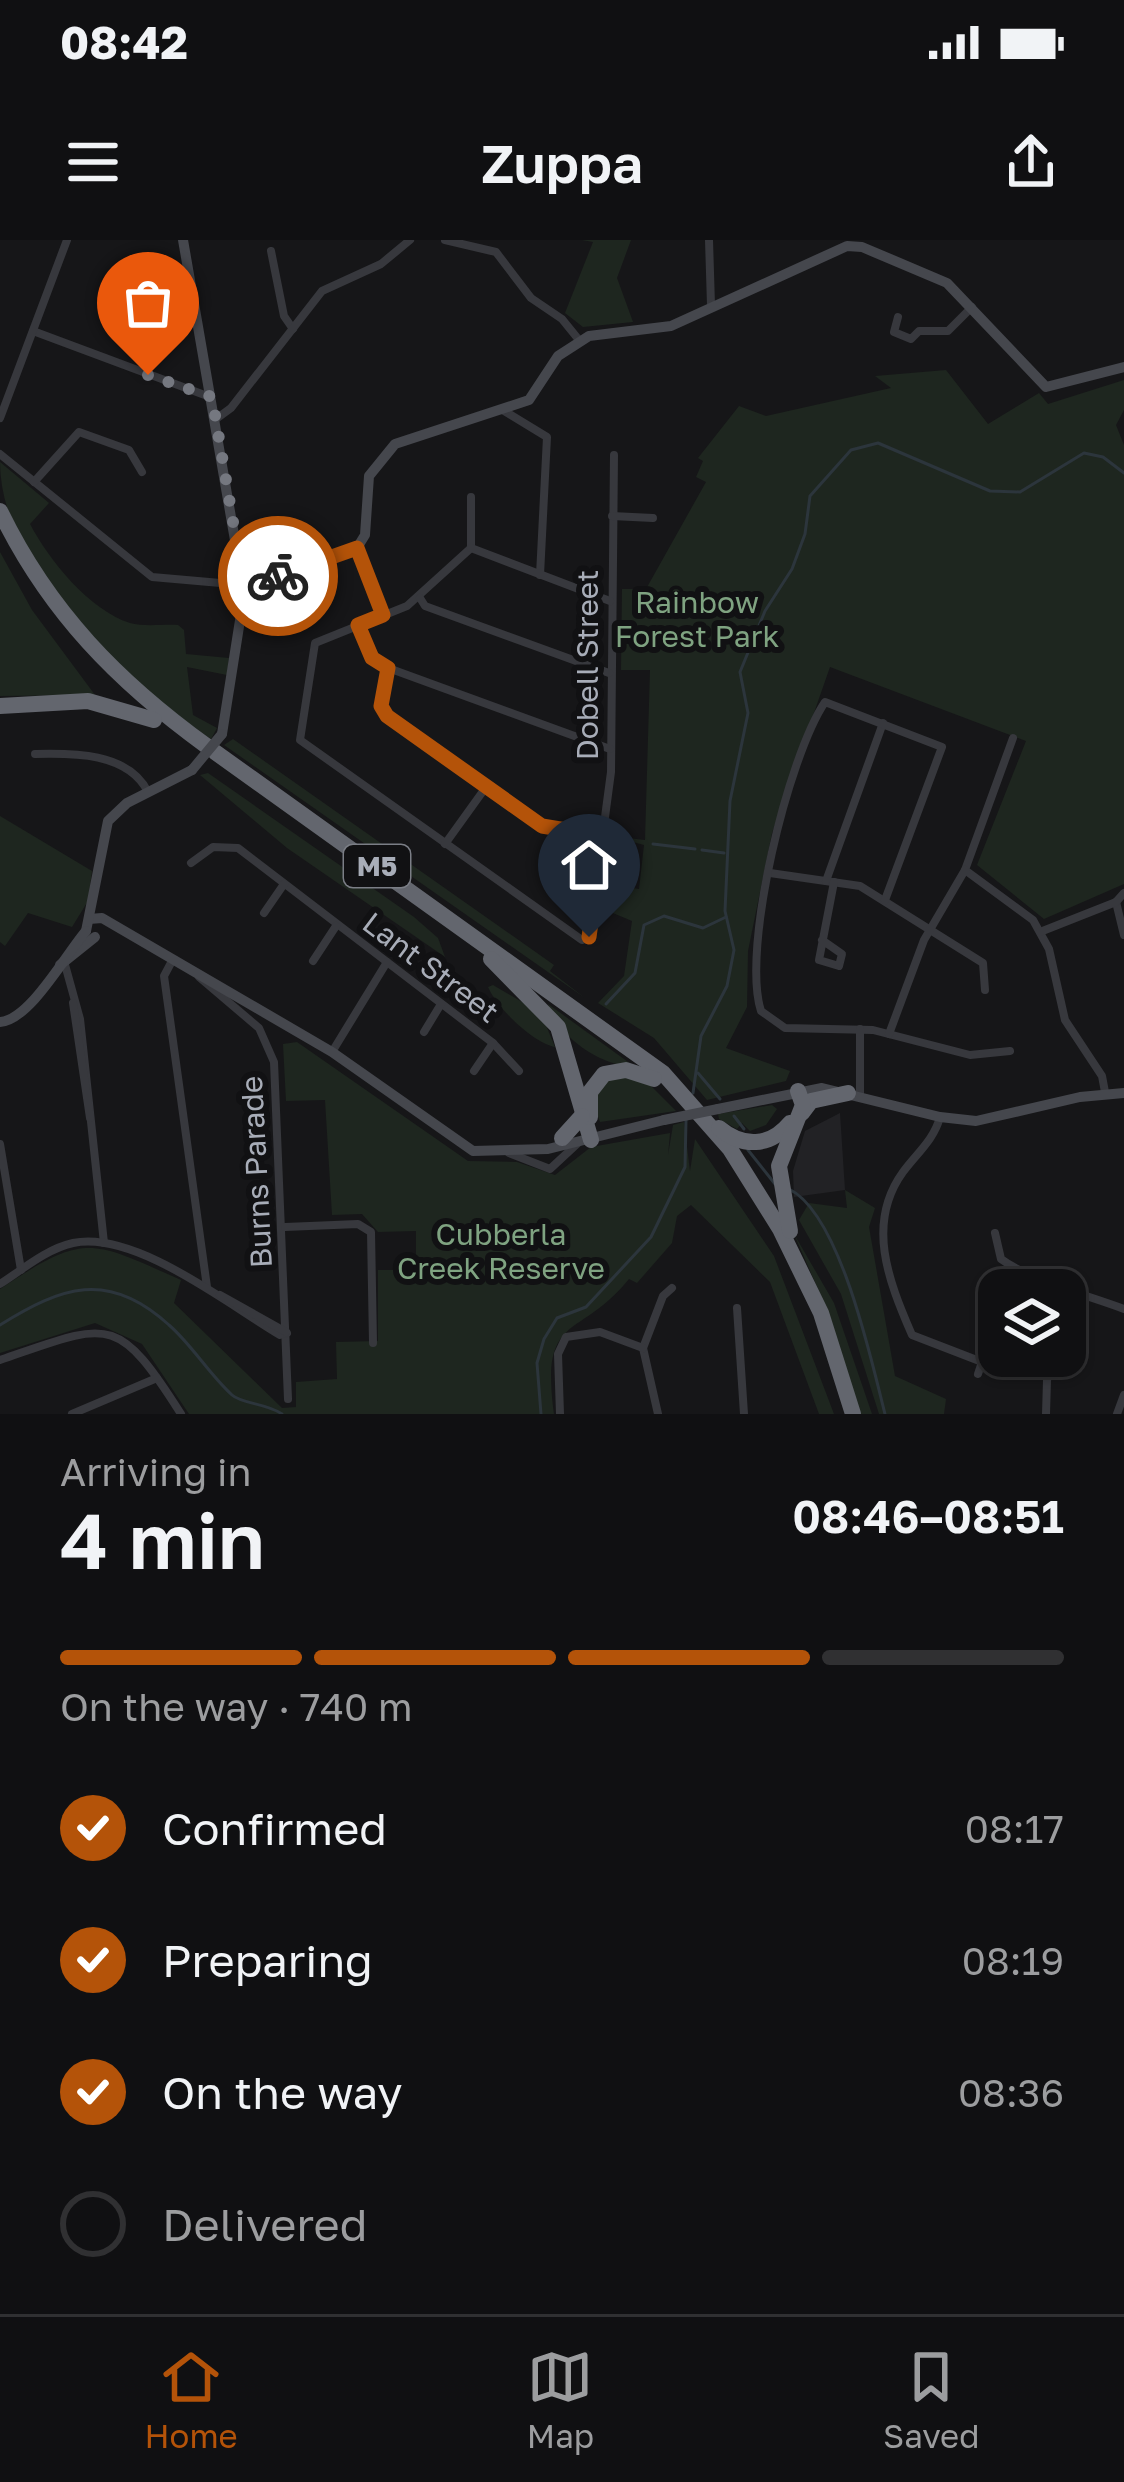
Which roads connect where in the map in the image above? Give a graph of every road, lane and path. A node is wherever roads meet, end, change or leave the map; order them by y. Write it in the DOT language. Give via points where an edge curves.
graph roads {
  1 [pos="67,240"];
  2 [pos="183,240"];
  3 [pos="410,240"];
  4 [pos="445,240"];
  5 [pos="709,240"];
  6 [pos="272,251"];
  7 [pos="711,305"];
  8 [pos="973,306"];
  9 [pos="898,317"];
  10 [pos="293,328"];
  11 [pos="33,331"];
  12 [pos="579,340"];
  13 [pos="1124,367"];
  14 [pos="212,397"];
  15 [pos="501,410"];
  16 [pos="0,418"];
  17 [pos="216,419"];
  18 [pos="0,454"];
  19 [pos="614,455"];
  20 [pos="142,472"];
  21 [pos="34,482"];
  22 [pos="471,496"];
  23 [pos="0,511"];
  24 [pos="613,516"];
  25 [pos="653,518"];
  26 [pos="0,531"];
  27 [pos="357,548"];
  28 [pos="471,548"];
  29 [pos="540,575"];
  30 [pos="237,580"];
  31 [pos="248,590"];
  32 [pos="419,598"];
  33 [pos="610,601"];
  34 [pos="383,615"];
  35 [pos="358,625"];
  36 [pos="388,668"];
  37 [pos="610,673"];
  38 [pos="0,706"];
  39 [pos="157,716"];
  40 [pos="884,723"];
  41 [pos="1013,738"];
  42 [pos="610,749"];
  43 [pos="208,753"];
  44 [pos="35,754"];
  45 [pos="486,787"];
  46 [pos="148,793"];
  47 [pos="603,836"];
  48 [pos="445,844"];
  49 [pos="191,863"];
  50 [pos="964,870"];
  51 [pos="770,873"];
  52 [pos="830,882"];
  53 [pos="284,884"];
  54 [pos="1124,893"];
  55 [pos="885,900"];
  56 [pos="1116,902"];
  57 [pos="264,913"];
  58 [pos="336,926"];
  59 [pos="96,927"];
  60 [pos="928,930"];
  61 [pos="1040,932"];
  62 [pos="1124,935"];
  63 [pos="822,940"];
  64 [pos="486,955"];
  65 [pos="313,961"];
  66 [pos="61,962"];
  67 [pos="172,962"];
  68 [pos="387,962"];
  69 [pos="197,975"];
  70 [pos="985,990"];
  71 [pos="441,1004"];
  72 [pos="0,1022"];
  73 [pos="860,1028"];
  74 [pos="424,1032"];
  75 [pos="889,1034"];
  76 [pos="493,1043"];
  77 [pos="332,1052"];
  78 [pos="1010,1052"];
  79 [pos="474,1071"];
  80 [pos="519,1071"];
  81 [pos="654,1078"];
  82 [pos="799,1090"];
  83 [pos="1105,1093"];
  84 [pos="1124,1093"];
  85 [pos="854,1095"];
  86 [pos="696,1109"];
  87 [pos="940,1118"];
  88 [pos="798,1119"];
  89 [pos="586,1132"];
  90 [pos="0,1144"];
  91 [pos="535,1149"];
  92 [pos="509,1153"];
  93 [pos="536,1165"];
  94 [pos="285,1227"];
  95 [pos="995,1233"];
  96 [pos="104,1243"];
  97 [pos="800,1266"];
  98 [pos="21,1270"];
  99 [pos="0,1284"];
  100 [pos="207,1287"];
  101 [pos="672,1288"];
  102 [pos="737,1308"];
  103 [pos="1124,1309"];
  104 [pos="287,1333"];
  105 [pos="373,1343"];
  106 [pos="643,1348"];
  107 [pos="0,1360"];
  108 [pos="978,1360"];
  109 [pos="1048,1377"];
  110 [pos="157,1378"];
  111 [pos="1124,1395"];
  112 [pos="288,1399"];
  113 [pos="72,1414"];
  114 [pos="182,1414"];
  115 [pos="560,1414"];
  116 [pos="658,1414"];
  117 [pos="744,1414"];
  118 [pos="849,1414"];
  119 [pos="1046,1414"];
  120 [pos="1117,1414"];
  1 -- 11 [label="street"];
  2 -- 14 [label="street"];
  3 -- 10 [label="street" via="381,264 324,289"];
  4 -- 12 [label="street" via="496,252 538,306"];
  5 -- 7 [label="street"];
  6 -- 10 [label="street"];
  7 -- 8 [label="street" via="854,246 937,278"];
  7 -- 12 [label="street" via="670,326"];
  8 -- 9 [label="street" via="948,331 919,331 911,339 894,332"];
  8 -- 13 [label="street" via="1046,386"];
  10 -- 17 [label="street"];
  11 -- 14 [label="street"];
  11 -- 16 [label="street"];
  12 -- 15 [label="street" via="529,400"];
  14 -- 17 [label="street"];
  15 -- 27 [label="street" via="424,432 381,455 368,480"];
  15 -- 29 [label="street" via="547,437"];
  17 -- 30 [label="street"];
  18 -- 21 [label="street"];
  19 -- 24 [label="street, Dobell Street"];
  20 -- 21 [label="street" via="129,450 79,432"];
  21 -- 30 [label="street" via="152,578"];
  22 -- 28 [label="street"];
  23 -- 39 [label="highway, M5" via="66,620"];
  24 -- 25 [label="street"];
  24 -- 33 [label="street, Dobell Street"];
  26 -- 39 [label="highway, M5" via="68,637"];
  27 -- 31 [label="street"];
  27 -- 34 [label="street"];
  28 -- 29 [label="street"];
  28 -- 32 [label="street"];
  29 -- 33 [label="street"];
  30 -- 31 [label="street"];
  31 -- 43 [label="street"];
  32 -- 34 [label="street"];
  32 -- 37 [label="street"];
  33 -- 37 [label="street, Dobell Street"];
  34 -- 35 [label="street"];
  35 -- 36 [label="street" via="372,658"];
  35 -- 48 [label="street" via="314,644 300,740"];
  36 -- 42 [label="street"];
  36 -- 45 [label="street" via="381,706 387,716"];
  37 -- 42 [label="street, Dobell Street"];
  38 -- 39 [label="highway" via="88,701"];
  39 -- 43 [label="highway, M5"];
  40 -- 51 [label="street" via="831,703 820,708"];
  40 -- 52 [label="street"];
  40 -- 55 [label="street" via="942,747"];
  41 -- 50 [label="street"];
  42 -- 47 [label="street, Dobell Street"];
  43 -- 46 [label="street"];
  43 -- 64 [label="highway, M5"];
  43 -- 86 [label="highway, M5" via="611,1032"];
  44 -- 46 [label="street" via="82,752 135,775"];
  45 -- 47 [label="street" via="542,826"];
  45 -- 48 [label="street"];
  46 -- 59 [label="street" via="108,820"];
  47 -- 48 [label="street, Dobell Street" via="589,937 582,940"];
  49 -- 53 [label="street, Lant Street" via="230,846"];
  50 -- 60 [label="street"];
  50 -- 61 [label="street" via="1023,908"];
  51 -- 52 [label="street"];
  51 -- 73 [label="street" via="753,950 760,1011 785,1028"];
  52 -- 55 [label="street"];
  52 -- 63 [label="street"];
  53 -- 57 [label="street"];
  53 -- 58 [label="street, Lant Street"];
  54 -- 56 [label="street"];
  55 -- 60 [label="street"];
  56 -- 61 [label="street"];
  56 -- 62 [label="street"];
  58 -- 65 [label="street"];
  58 -- 68 [label="street, Lant Street"];
  59 -- 66 [label="street"];
  59 -- 67 [label="street"];
  60 -- 70 [label="street" via="983,963"];
  60 -- 75 [label="street"];
  61 -- 83 [label="street" via="1060,1010"];
  64 -- 81 [label="highway, M5"];
  64 -- 89 [label="highway" via="558,1027"];
  66 -- 72 [label="street" via="26,1011"];
  66 -- 96 [label="street" via="73,999"];
  67 -- 69 [label="street"];
  67 -- 100 [label="street" via="164,976"];
  68 -- 71 [label="street, Lant Street"];
  68 -- 77 [label="street"];
  69 -- 77 [label="street"];
  69 -- 94 [label="street, Burns Parade" via="268,1040"];
  71 -- 74 [label="street"];
  71 -- 76 [label="street, Lant Street"];
  73 -- 75 [label="street"];
  73 -- 85 [label="street"];
  75 -- 78 [label="street" via="970,1055"];
  76 -- 79 [label="street"];
  76 -- 80 [label="street, Lant Street"];
  77 -- 92 [label="street" via="463,1147"];
  81 -- 86 [label="highway, M5"];
  81 -- 89 [label="highway" via="604,1074 590,1092"];
  82 -- 85 [label="street"];
  82 -- 86 [label="street"];
  82 -- 86 [label="highway" via="794,1117 771,1139 743,1142"];
  82 -- 88 [label="highway"];
  83 -- 84 [label="street"];
  83 -- 87 [label="street" via="976,1121"];
  85 -- 87 [label="street"];
  85 -- 88 [label="highway" via="809,1102"];
  86 -- 89 [label="street, bridge"];
  86 -- 97 [label="highway, M5" via="761,1196"];
  86 -- 118 [label="highway, M5" via="776,1240"];
  87 -- 108 [label="street" via="885,1198 880,1228 912,1335"];
  88 -- 97 [label="highway" via="779,1180"];
  89 -- 91 [label="street"];
  89 -- 93 [label="street" via="558,1166"];
  90 -- 98 [label="street"];
  91 -- 92 [label="street"];
  91 -- 93 [label="street"];
  92 -- 93 [label="street"];
  94 -- 104 [label="street, Burns Parade"];
  94 -- 105 [label="street" via="358,1224 371,1232"];
  95 -- 103 [label="street" via="1001,1258 1024,1274"];
  96 -- 98 [label="street" via="63,1246"];
  96 -- 100 [label="street"];
  97 -- 118 [label="highway, M5" via="830,1336"];
  98 -- 99 [label="street"];
  100 -- 104 [label="street"];
  101 -- 106 [label="street"];
  102 -- 117 [label="street"];
  104 -- 112 [label="street, Burns Parade"];
  106 -- 115 [label="street" via="600,1332 566,1337 558,1348"];
  106 -- 116 [label="street"];
  107 -- 110 [label="street" via="94,1330 133,1346"];
  109 -- 119 [label="street"];
  110 -- 113 [label="street"];
  110 -- 114 [label="street"];
  111 -- 120 [label="street"];
}
